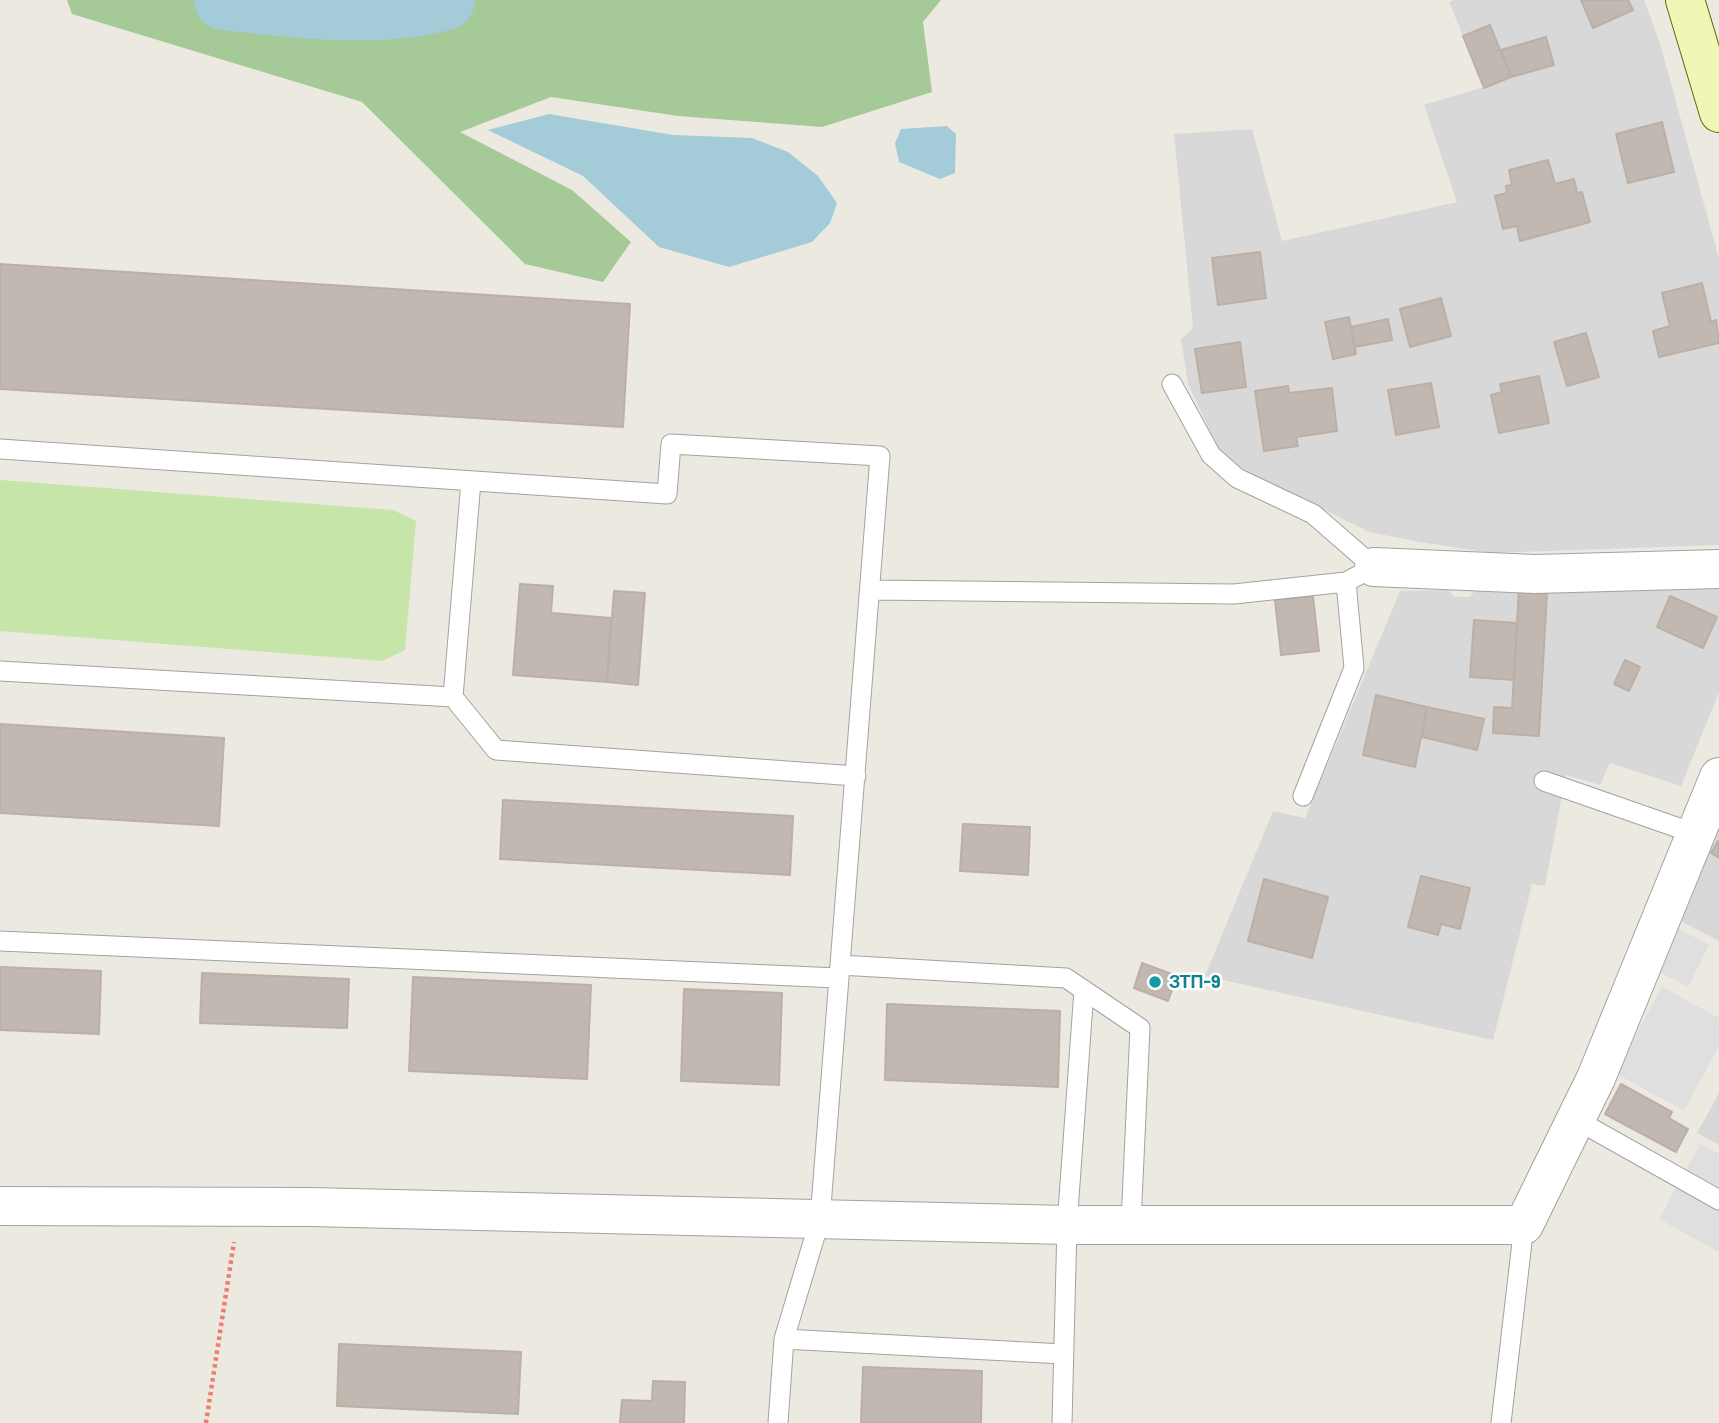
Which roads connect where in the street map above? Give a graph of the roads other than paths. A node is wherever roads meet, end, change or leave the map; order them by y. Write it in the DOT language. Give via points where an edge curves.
graph roads {
  1 [pos="1685,0"];
  2 [pos="1719,113"];
  3 [pos="1172,384"];
  4 [pos="0,449"];
  5 [pos="471,481"];
  6 [pos="1719,569"];
  7 [pos="1360,575"];
  8 [pos="872,590"];
  9 [pos="0,671"];
  10 [pos="453,697"];
  11 [pos="856,776"];
  12 [pos="1719,777"];
  13 [pos="1544,781"];
  14 [pos="1303,796"];
  15 [pos="1696,834"];
  16 [pos="0,942"];
  17 [pos="839,972"];
  18 [pos="1084,990"];
  19 [pos="1575,1119"];
  20 [pos="1719,1200"];
  21 [pos="0,1206"];
  22 [pos="820,1219"];
  23 [pos="1131,1223"];
  24 [pos="1068,1225"];
  25 [pos="1524,1225"];
  26 [pos="784,1339"];
  27 [pos="1063,1354"];
  28 [pos="778,1423"];
  29 [pos="1062,1423"];
  30 [pos="1502,1423"];
  1 -- 2 [label="street"];
  3 -- 7 [label="lane" via="1212,455 1237,478 1313,514"];
  4 -- 5 [label="lane"];
  5 -- 8 [label="lane" via="667,494 671,444 880,456"];
  5 -- 10 [label="lane"];
  6 -- 7 [label="street"];
  7 -- 8 [label="lane" via="1234,594"];
  7 -- 14 [label="lane" via="1354,668"];
  8 -- 11 [label="lane"];
  9 -- 10 [label="lane"];
  10 -- 11 [label="lane" via="496,750"];
  11 -- 17 [label="lane"];
  12 -- 15 [label="street"];
  13 -- 15 [label="lane"];
  15 -- 19 [label="street"];
  16 -- 17 [label="lane"];
  17 -- 18 [label="lane" via="1066,978"];
  17 -- 22 [label="lane"];
  18 -- 23 [label="lane" via="1140,1028"];
  18 -- 24 [label="lane"];
  19 -- 20 [label="lane"];
  19 -- 25 [label="street"];
  21 -- 22 [label="street" via="240,1206"];
  22 -- 24 [label="street"];
  22 -- 26 [label="lane"];
  23 -- 24 [label="street"];
  23 -- 25 [label="street"];
  24 -- 27 [label="lane"];
  25 -- 30 [label="lane"];
  26 -- 27 [label="lane"];
  26 -- 28 [label="lane"];
  27 -- 29 [label="lane"];
}
